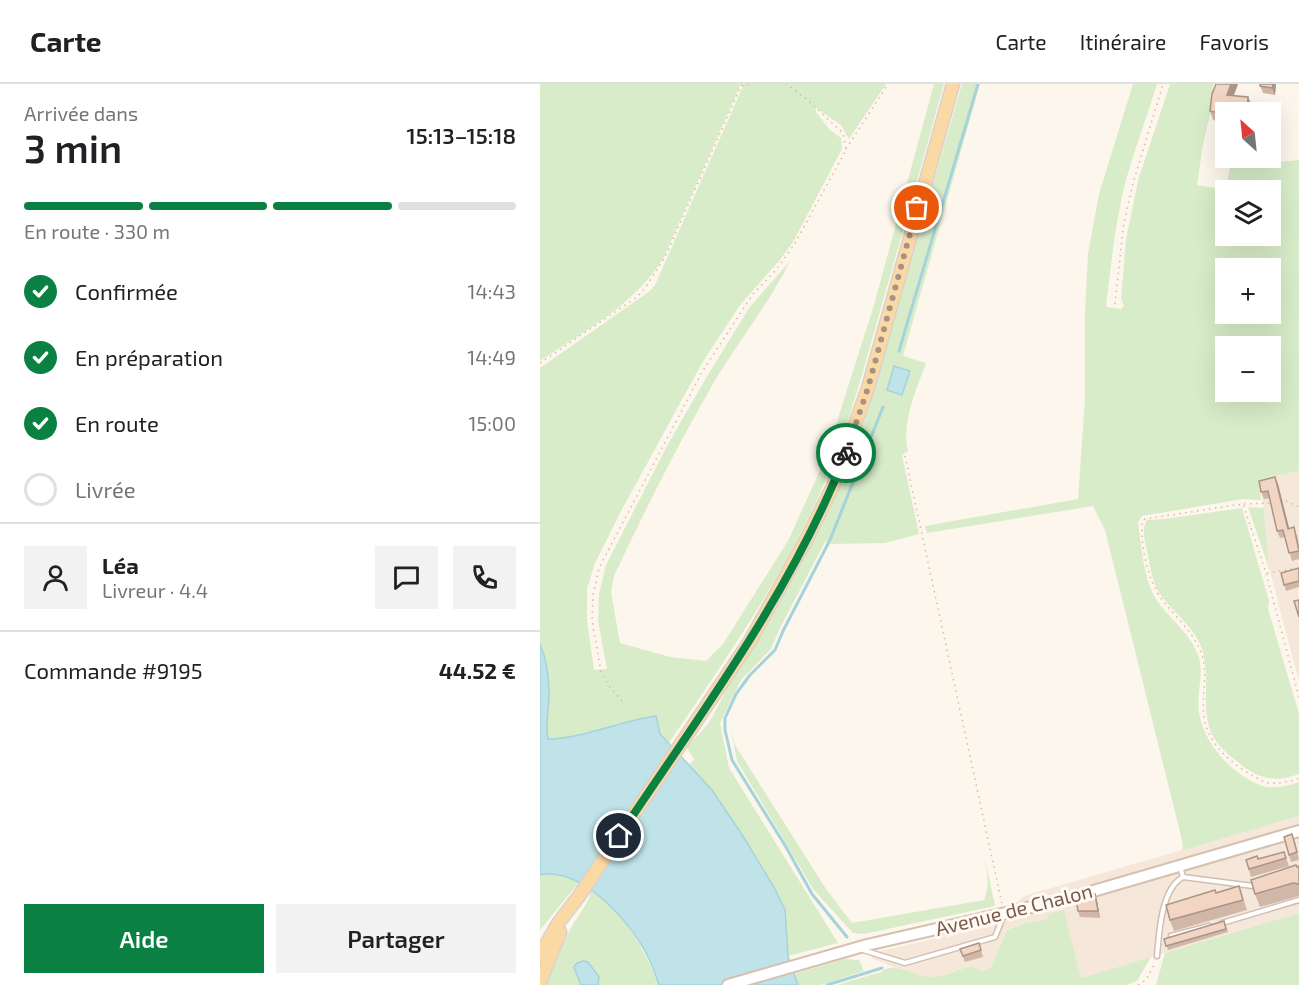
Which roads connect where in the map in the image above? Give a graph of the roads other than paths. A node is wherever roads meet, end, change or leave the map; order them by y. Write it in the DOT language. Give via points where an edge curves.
graph roads {
  1 [pos="953,84"];
  2 [pos="1299,831"];
  3 [pos="1180,865"];
  4 [pos="1183,877"];
  5 [pos="1262,884"];
  6 [pos="1299,900"];
  7 [pos="568,912"];
  8 [pos="1004,914"];
  9 [pos="559,922"];
  10 [pos="1171,936"];
  11 [pos="540,939"];
  12 [pos="856,948"];
  13 [pos="540,955"];
  14 [pos="1157,956"];
  15 [pos="540,982"];
  16 [pos="728,985"];
  1 -- 7 [label="main road" via="868,388 833,486 750,640"];
  2 -- 3 [label="main road, Avenue de Chalon"];
  3 -- 4 [label="lane"];
  3 -- 8 [label="main road, Avenue de Chalon"];
  4 -- 5 [label="lane"];
  4 -- 14 [label="lane" via="1170,891 1160,924"];
  6 -- 10 [label="lane"];
  7 -- 9 [label="main road"];
  7 -- 15 [label="main road"];
  8 -- 12 [label="main road, Avenue de Chalon"];
  8 -- 12 [label="lane" via="995,937 905,963"];
  9 -- 11 [label="main road"];
  9 -- 13 [label="main road"];
  12 -- 16 [label="main road, Avenue de Chalon"];
}
